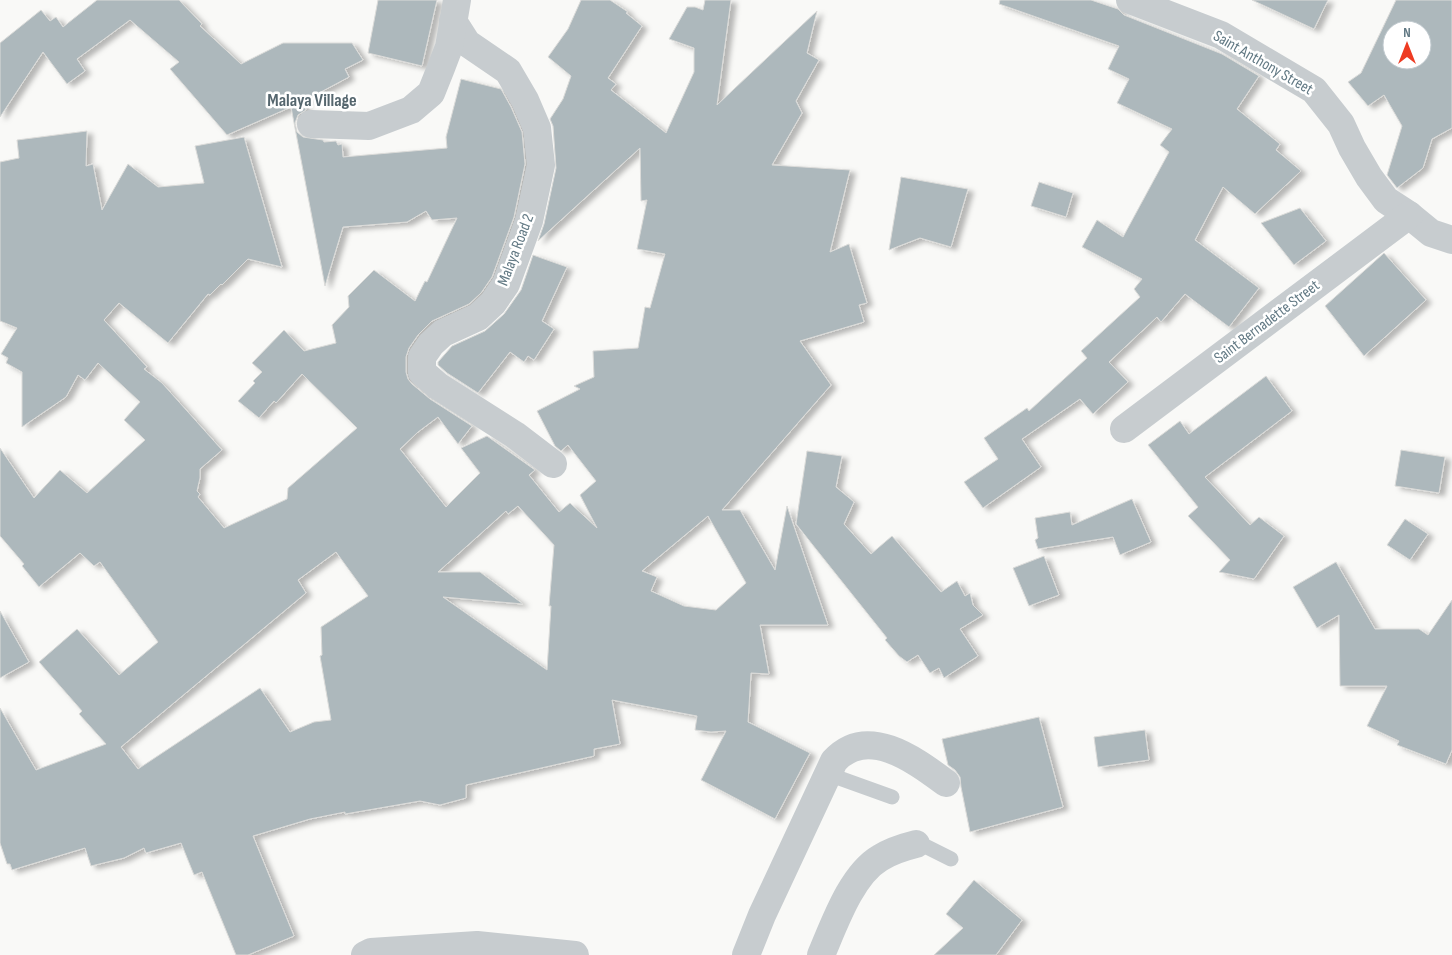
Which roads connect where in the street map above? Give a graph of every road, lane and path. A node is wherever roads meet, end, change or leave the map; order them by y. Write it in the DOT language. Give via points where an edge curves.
graph roads {
  1 [pos="1130,0"];
  2 [pos="455,11"];
  3 [pos="311,124"];
  4 [pos="1409,215"];
  5 [pos="1452,240"];
  6 [pos="1124,429"];
  7 [pos="553,464"];
  8 [pos="828,774"];
  9 [pos="946,784"];
  10 [pos="892,797"];
  11 [pos="916,844"];
  12 [pos="951,859"];
  13 [pos="365,955"];
  14 [pos="574,955"];
  15 [pos="746,955"];
  16 [pos="821,955"];
  1 -- 4 [label="street, Saint Anthony Street" via="1221,36 1314,90 1341,124 1369,177 1386,200"];
  2 -- 3 [label="street" via="449,47 431,93 411,110 369,126"];
  2 -- 7 [label="street, Malaya Road 2" via="467,43 508,72 525,100 537,128 541,165 530,221 506,284 493,303 478,316 443,333 431,344 422,357 422,372"];
  4 -- 5 [label="street, Saint Anthony Street" via="1431,233"];
  4 -- 6 [label="street, Saint Bernadette Street"];
  8 -- 9 [label="street" via="842,752 853,747 880,746 911,759"];
  8 -- 10 [label="lane"];
  8 -- 15 [label="street"];
  11 -- 12 [label="lane"];
  11 -- 16 [label="street" via="880,858 865,871 848,896"];
  13 -- 14 [label="street" via="477,945"];
}
